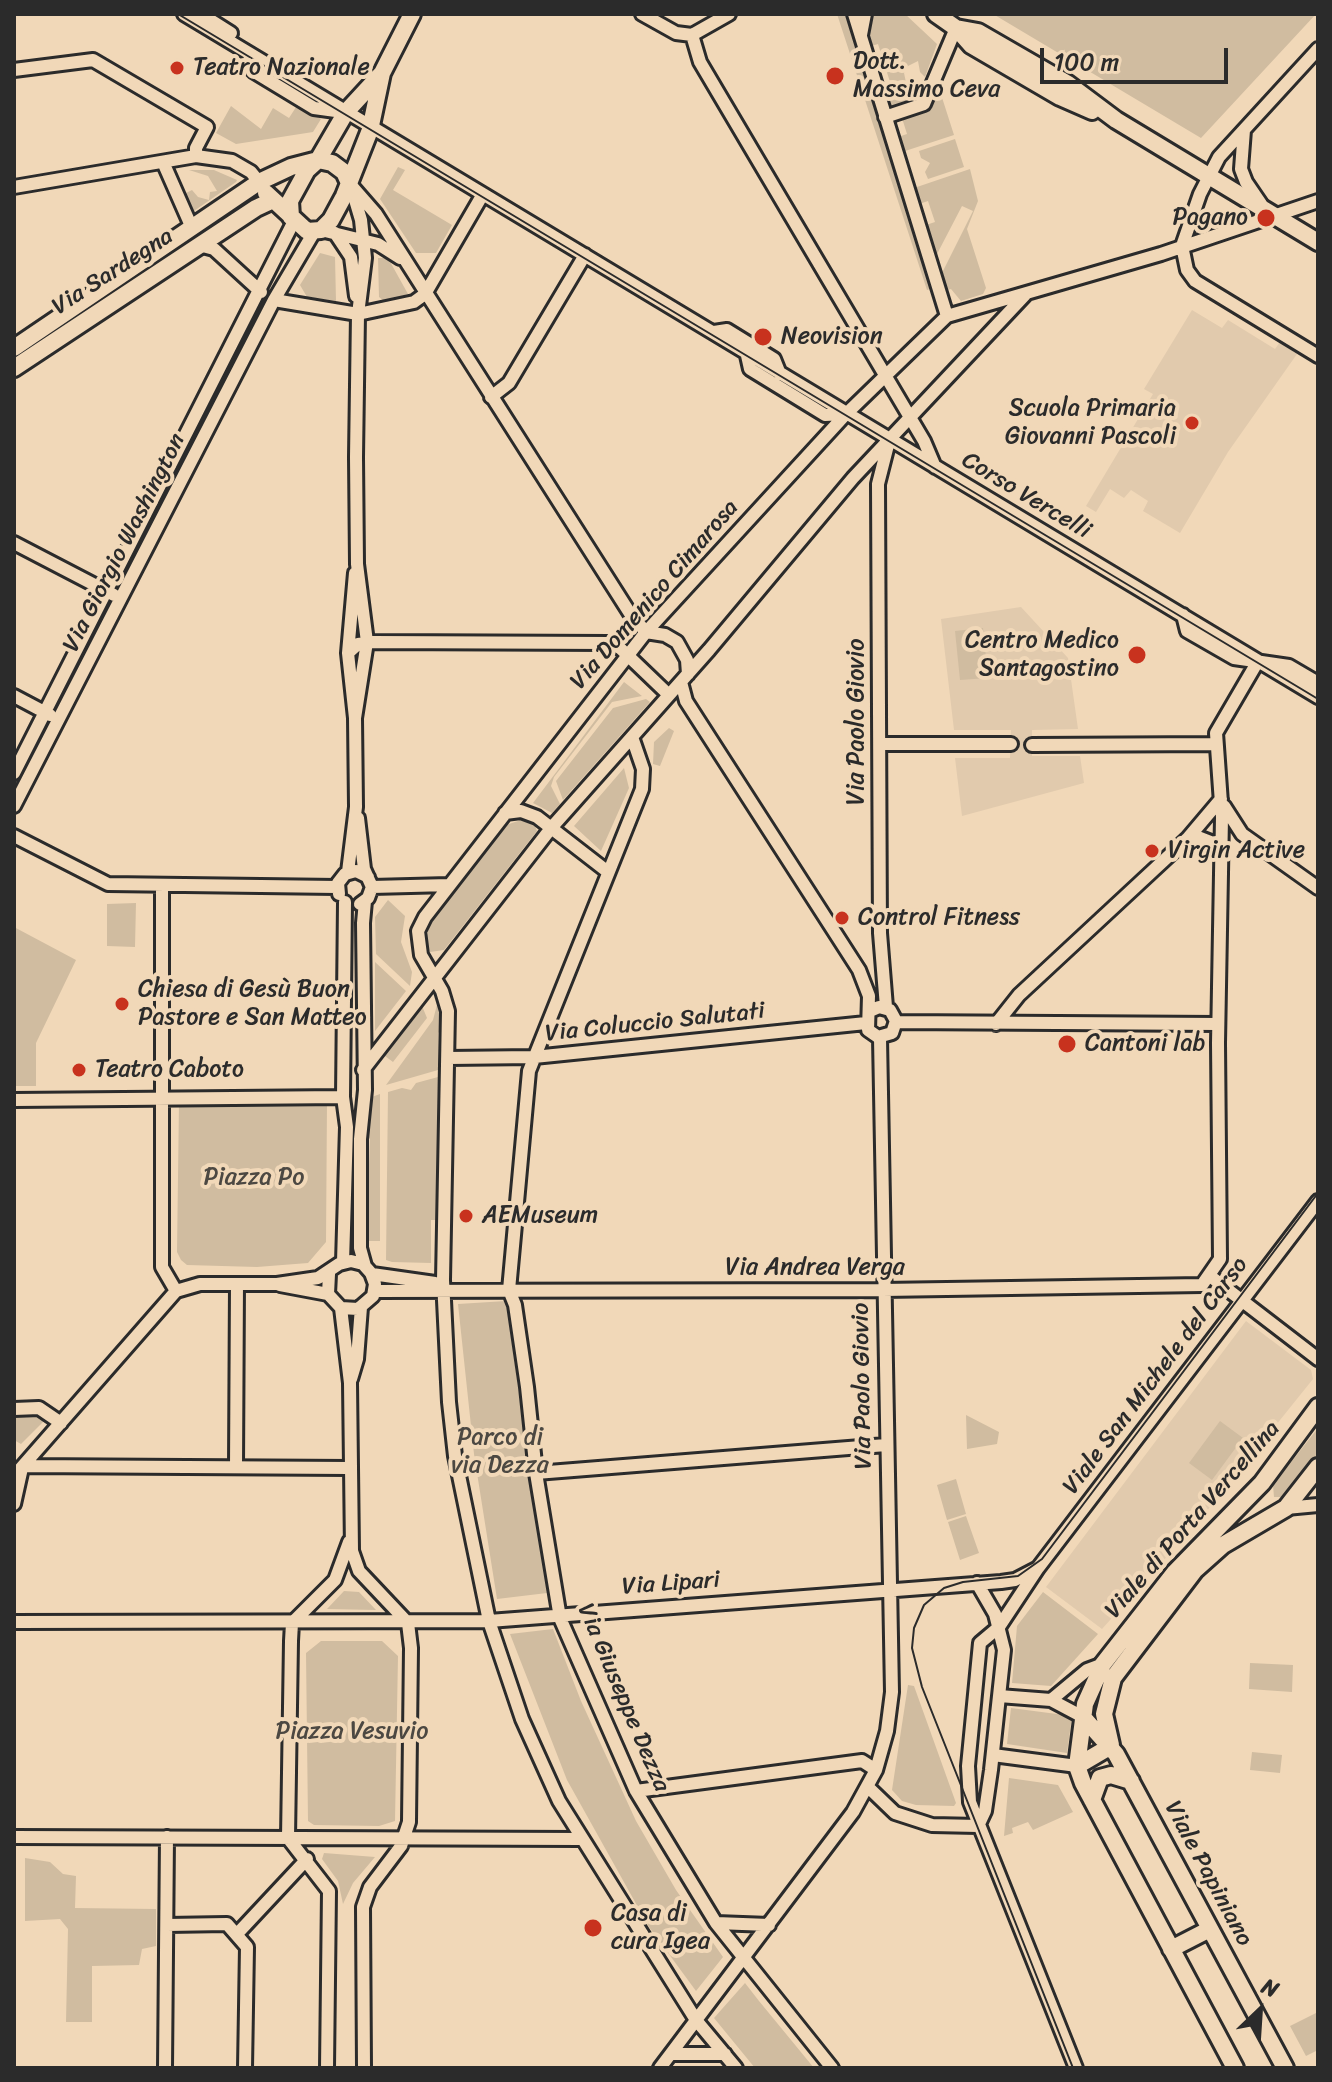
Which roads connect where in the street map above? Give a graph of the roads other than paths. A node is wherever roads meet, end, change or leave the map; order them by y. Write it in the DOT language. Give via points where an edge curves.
graph roads {
  1 [pos="184,14"];
  2 [pos="201,14"];
  3 [pos="412,14"];
  4 [pos="642,14"];
  5 [pos="729,14"];
  6 [pos="854,14"];
  7 [pos="865,14"];
  8 [pos="936,14"];
  9 [pos="956,28"];
  10 [pos="692,35"];
  11 [pos="861,35"];
  12 [pos="1318,49"];
  13 [pos="246,51"];
  14 [pos="14,70"];
  15 [pos="382,73"];
  16 [pos="346,112"];
  17 [pos="885,117"];
  18 [pos="371,127"];
  19 [pos="1244,130"];
  20 [pos="196,156"];
  21 [pos="318,160"];
  22 [pos="163,162"];
  23 [pos="1209,175"];
  24 [pos="259,182"];
  25 [pos="349,183"];
  26 [pos="14,187"];
  27 [pos="483,194"];
  28 [pos="271,201"];
  29 [pos="1318,201"];
  30 [pos="1274,215"];
  31 [pos="292,219"];
  32 [pos="192,228"];
  33 [pos="323,232"];
  34 [pos="363,239"];
  35 [pos="1318,242"];
  36 [pos="199,245"];
  37 [pos="1182,246"];
  38 [pos="585,255"];
  39 [pos="403,259"];
  40 [pos="261,292"];
  41 [pos="425,294"];
  42 [pos="1025,295"];
  43 [pos="274,300"];
  44 [pos="358,314"];
  45 [pos="947,316"];
  46 [pos="714,332"];
  47 [pos="14,348"];
  48 [pos="746,351"];
  49 [pos="1318,356"];
  50 [pos="14,368"];
  51 [pos="780,374"];
  52 [pos="884,378"];
  53 [pos="491,397"];
  54 [pos="846,414"];
  55 [pos="908,418"];
  56 [pos="889,438"];
  57 [pos="935,467"];
  58 [pos="14,543"];
  59 [pos="357,564"];
  60 [pos="108,592"];
  61 [pos="121,599"];
  62 [pos="646,632"];
  63 [pos="367,642"];
  64 [pos="348,653"];
  65 [pos="627,655"];
  66 [pos="1258,661"];
  67 [pos="684,678"];
  68 [pos="1318,683"];
  69 [pos="669,695"];
  70 [pos="14,696"];
  71 [pos="1318,697"];
  72 [pos="45,712"];
  73 [pos="355,718"];
  74 [pos="59,719"];
  75 [pos="632,737"];
  76 [pos="880,744"];
  77 [pos="1011,744"];
  78 [pos="1216,744"];
  79 [pos="1032,745"];
  80 [pos="14,773"];
  81 [pos="1221,799"];
  82 [pos="14,806"];
  83 [pos="356,807"];
  84 [pos="505,813"];
  85 [pos="552,827"];
  86 [pos="1242,834"];
  87 [pos="14,836"];
  88 [pos="1188,838"];
  89 [pos="1221,846"];
  90 [pos="348,872"];
  91 [pos="608,872"];
  92 [pos="370,882"];
  93 [pos="449,885"];
  94 [pos="162,886"];
  95 [pos="337,887"];
  96 [pos="1318,888"];
  97 [pos="365,901"];
  98 [pos="345,902"];
  99 [pos="881,966"];
  100 [pos="859,970"];
  101 [pos="433,979"];
  102 [pos="886,1007"];
  103 [pos="868,1017"];
  104 [pos="896,1022"];
  105 [pos="996,1024"];
  106 [pos="1218,1024"];
  107 [pos="880,1038"];
  108 [pos="534,1057"];
  109 [pos="448,1058"];
  110 [pos="363,1070"];
  111 [pos="343,1097"];
  112 [pos="160,1099"];
  113 [pos="14,1100"];
  114 [pos="1318,1201"];
  115 [pos="343,1262"];
  116 [pos="369,1270"];
  117 [pos="329,1274"];
  118 [pos="1210,1276"];
  119 [pos="237,1284"];
  120 [pos="277,1284"];
  121 [pos="443,1289"];
  122 [pos="509,1290"];
  123 [pos="883,1290"];
  124 [pos="176,1291"];
  125 [pos="374,1291"];
  126 [pos="328,1294"];
  127 [pos="1243,1300"];
  128 [pos="361,1307"];
  129 [pos="341,1308"];
  130 [pos="1317,1356"];
  131 [pos="350,1383"];
  132 [pos="1318,1407"];
  133 [pos="14,1409"];
  134 [pos="61,1423"];
  135 [pos="886,1445"];
  136 [pos="17,1467"];
  137 [pos="236,1467"];
  138 [pos="1318,1467"];
  139 [pos="349,1468"];
  140 [pos="536,1473"];
  141 [pos="1262,1483"];
  142 [pos="14,1504"];
  143 [pos="1318,1505"];
  144 [pos="1286,1508"];
  145 [pos="351,1537"];
  146 [pos="1038,1568"];
  147 [pos="335,1580"];
  148 [pos="367,1581"];
  149 [pos="977,1583"];
  150 [pos="890,1590"];
  151 [pos="559,1615"];
  152 [pos="489,1621"];
  153 [pos="14,1622"];
  154 [pos="292,1623"];
  155 [pos="408,1623"];
  156 [pos="999,1627"];
  157 [pos="1103,1664"];
  158 [pos="999,1696"];
  159 [pos="1051,1700"];
  160 [pos="1083,1717"];
  161 [pos="1111,1746"];
  162 [pos="993,1755"];
  163 [pos="1077,1766"];
  164 [pos="876,1770"];
  165 [pos="1131,1781"];
  166 [pos="868,1787"];
  167 [pos="636,1791"];
  168 [pos="1092,1800"];
  169 [pos="881,1803"];
  170 [pos="853,1812"];
  171 [pos="978,1826"];
  172 [pos="14,1837"];
  173 [pos="167,1837"];
  174 [pos="288,1838"];
  175 [pos="404,1839"];
  176 [pos="581,1839"];
  177 [pos="307,1859"];
  178 [pos="716,1923"];
  179 [pos="167,1925"];
  180 [pos="769,1925"];
  181 [pos="1210,1929"];
  182 [pos="237,1934"];
  183 [pos="1171,1949"];
  184 [pos="744,1957"];
  185 [pos="696,2020"];
  186 [pos="671,2054"];
  187 [pos="725,2054"];
  188 [pos="165,2068"];
  189 [pos="245,2068"];
  190 [pos="327,2068"];
  191 [pos="364,2068"];
  192 [pos="660,2068"];
  193 [pos="736,2068"];
  194 [pos="832,2068"];
  195 [pos="1076,2068"];
  196 [pos="1235,2068"];
  197 [pos="1285,2068"];
  1 -- 13 [label="street"];
  2 -- 13 [label="street" via="231,33"];
  3 -- 15 [label="main road"];
  4 -- 10 [label="street" via="676,33"];
  5 -- 10 [label="street"];
  6 -- 11 [label="street"];
  7 -- 11 [label="street"];
  8 -- 9 [label="main road"];
  9 -- 17 [label="street" via="924,104"];
  9 -- 23 [label="main road" via="971,45"];
  10 -- 52 [label="street" via="700,62"];
  11 -- 17 [label="street"];
  12 -- 19 [label="street"];
  13 -- 16 [label="street, Corso Vercelli"];
  14 -- 20 [label="street" via="93,60 207,127"];
  15 -- 16 [label="main road"];
  15 -- 18 [label="main road"];
  16 -- 18 [label="street, Corso Vercelli"];
  16 -- 21 [label="main road"];
  17 -- 45 [label="street"];
  18 -- 25 [label="main road"];
  18 -- 27 [label="street, Corso Vercelli"];
  19 -- 23 [label="street"];
  19 -- 30 [label="street" via="1241,169 1258,202"];
  20 -- 22 [label="street"];
  20 -- 24 [label="street" via="232,161"];
  21 -- 24 [label="main road, Via Sardegna"];
  21 -- 25 [label="main road" via="336,165"];
  21 -- 31 [label="main road" via="290,201"];
  22 -- 26 [label="street"];
  22 -- 32 [label="street"];
  23 -- 30 [label="main road"];
  23 -- 37 [label="street"];
  24 -- 28 [label="main road"];
  24 -- 32 [label="main road, Via Sardegna"];
  25 -- 33 [label="main road"];
  25 -- 34 [label="street"];
  25 -- 39 [label="street" via="376,214"];
  27 -- 38 [label="street, Corso Vercelli"];
  27 -- 41 [label="street"];
  28 -- 31 [label="main road"];
  28 -- 36 [label="main road, Via Sardegna"];
  29 -- 30 [label="street"];
  30 -- 35 [label="main road"];
  30 -- 37 [label="street"];
  31 -- 33 [label="main road" via="299,228"];
  31 -- 40 [label="street, Via Giorgio Washington"];
  32 -- 47 [label="main road, Via Sardegna"];
  33 -- 34 [label="street"];
  33 -- 43 [label="street, Via Giorgio Washington"];
  33 -- 44 [label="street" via="351,257"];
  34 -- 39 [label="street"];
  34 -- 44 [label="street"];
  36 -- 40 [label="street" via="214,249"];
  36 -- 50 [label="main road, Via Sardegna"];
  37 -- 42 [label="street"];
  37 -- 49 [label="street" via="1195,281"];
  38 -- 46 [label="street, Corso Vercelli"];
  38 -- 53 [label="street" via="509,383"];
  39 -- 41 [label="street"];
  40 -- 60 [label="street, Via Giorgio Washington"];
  41 -- 44 [label="street" via="402,307"];
  41 -- 53 [label="street"];
  42 -- 45 [label="street"];
  42 -- 55 [label="street"];
  43 -- 44 [label="street"];
  43 -- 61 [label="street, Via Giorgio Washington"];
  44 -- 59 [label="street"];
  45 -- 52 [label="street, Via Domenico Cimarosa"];
  46 -- 48 [label="street, Corso Vercelli"];
  46 -- 51 [label="street, Corso Vercelli" via="727,330 774,359"];
  48 -- 51 [label="street, Corso Vercelli"];
  48 -- 54 [label="street, Corso Vercelli" via="750,369 825,415"];
  51 -- 54 [label="street, Corso Vercelli"];
  52 -- 54 [label="street, Via Domenico Cimarosa"];
  52 -- 55 [label="street"];
  53 -- 62 [label="street"];
  54 -- 56 [label="street, Corso Vercelli"];
  54 -- 62 [label="street, Via Domenico Cimarosa"];
  55 -- 56 [label="street"];
  55 -- 57 [label="street"];
  56 -- 57 [label="street, Corso Vercelli"];
  56 -- 67 [label="street"];
  56 -- 76 [label="street, Via Paolo Giovio" via="878,484"];
  57 -- 66 [label="street, Corso Vercelli"];
  58 -- 60 [label="street"];
  59 -- 63 [label="street"];
  59 -- 64 [label="street"];
  60 -- 61 [label="street"];
  60 -- 72 [label="street, Via Giorgio Washington"];
  61 -- 74 [label="street, Via Giorgio Washington"];
  62 -- 65 [label="street, Via Domenico Cimarosa"];
  62 -- 67 [label="street" via="677,642 687,660"];
  63 -- 64 [label="street"];
  63 -- 65 [label="street" via="609,643"];
  63 -- 73 [label="street"];
  64 -- 73 [label="street"];
  65 -- 69 [label="street"];
  65 -- 84 [label="street, Via Domenico Cimarosa"];
  66 -- 68 [label="street, Corso Vercelli" via="1289,666"];
  66 -- 71 [label="street, Corso Vercelli"];
  66 -- 78 [label="street" via="1216,733"];
  67 -- 69 [label="street"];
  67 -- 100 [label="street" via="686,701"];
  69 -- 75 [label="street"];
  70 -- 72 [label="street"];
  72 -- 74 [label="street"];
  72 -- 80 [label="street, Via Giorgio Washington"];
  73 -- 83 [label="street"];
  74 -- 82 [label="street, Via Giorgio Washington"];
  75 -- 85 [label="street"];
  75 -- 91 [label="street" via="643,769 642,789"];
  76 -- 77 [label="street"];
  76 -- 99 [label="street, Via Paolo Giovio"];
  78 -- 79 [label="street"];
  78 -- 81 [label="street"];
  81 -- 86 [label="street"];
  81 -- 88 [label="street"];
  81 -- 89 [label="street"];
  83 -- 90 [label="street"];
  83 -- 92 [label="street"];
  84 -- 85 [label="street" via="528,812"];
  84 -- 93 [label="street, Via Domenico Cimarosa"];
  85 -- 91 [label="street"];
  85 -- 101 [label="street"];
  86 -- 89 [label="street"];
  86 -- 96 [label="street"];
  87 -- 94 [label="street" via="108,884"];
  88 -- 89 [label="street"];
  88 -- 105 [label="street" via="1019,995"];
  89 -- 106 [label="street"];
  90 -- 92 [label="street" via="361,872"];
  90 -- 95 [label="street"];
  91 -- 108 [label="street, Via Giuseppe Dezza"];
  92 -- 93 [label="street"];
  92 -- 97 [label="street"];
  93 -- 101 [label="street, Via Domenico Cimarosa" via="418,931 421,955"];
  94 -- 95 [label="street"];
  94 -- 112 [label="street"];
  95 -- 98 [label="street"];
  97 -- 98 [label="street"];
  97 -- 110 [label="street"];
  98 -- 111 [label="street"];
  99 -- 100 [label="street" via="865,974"];
  99 -- 102 [label="street, Via Paolo Giovio"];
  100 -- 103 [label="street" via="869,996"];
  101 -- 109 [label="street" via="448,1005"];
  101 -- 110 [label="street"];
  102 -- 103 [label="street"];
  102 -- 104 [label="street"];
  103 -- 107 [label="street" via="870,1033"];
  103 -- 108 [label="street, Via Coluccio Salutati"];
  104 -- 105 [label="street"];
  104 -- 107 [label="street" via="891,1034"];
  105 -- 106 [label="street"];
  106 -- 118 [label="street" via="1220,1259"];
  107 -- 123 [label="street, Via Paolo Giovio"];
  108 -- 109 [label="street, Via Coluccio Salutati"];
  108 -- 122 [label="street, Via Giuseppe Dezza"];
  109 -- 121 [label="street"];
  110 -- 116 [label="street" via="360,1248"];
  111 -- 112 [label="street"];
  111 -- 115 [label="street"];
  112 -- 113 [label="street"];
  112 -- 124 [label="street" via="162,1267"];
  114 -- 127 [label="street, Viale San Michele del Carso"];
  115 -- 116 [label="street"];
  115 -- 117 [label="street"];
  116 -- 121 [label="street"];
  116 -- 125 [label="street"];
  117 -- 120 [label="street"];
  117 -- 126 [label="street"];
  118 -- 123 [label="street, Via Andrea Verga" via="1202,1285 1188,1287"];
  118 -- 127 [label="street"];
  119 -- 120 [label="street"];
  119 -- 124 [label="street" via="187,1285"];
  119 -- 137 [label="street"];
  120 -- 126 [label="street"];
  121 -- 122 [label="street, Via Andrea Verga"];
  121 -- 125 [label="street"];
  121 -- 152 [label="street" via="455,1456"];
  122 -- 123 [label="street, Via Andrea Verga"];
  122 -- 140 [label="street, Via Giuseppe Dezza"];
  123 -- 135 [label="street, Via Paolo Giovio"];
  124 -- 134 [label="street"];
  125 -- 128 [label="street"];
  126 -- 129 [label="street"];
  127 -- 130 [label="street"];
  127 -- 146 [label="street, Viale San Michele del Carso"];
  128 -- 129 [label="street"];
  128 -- 131 [label="street"];
  129 -- 131 [label="street"];
  131 -- 139 [label="street"];
  132 -- 141 [label="main road, Viale di Porta Vercellina"];
  133 -- 134 [label="street" via="39,1408"];
  134 -- 136 [label="street"];
  135 -- 140 [label="street"];
  135 -- 150 [label="street, Via Paolo Giovio"];
  136 -- 137 [label="street"];
  136 -- 142 [label="street"];
  137 -- 139 [label="street"];
  138 -- 144 [label="main road, Viale di Porta Vercellina"];
  139 -- 145 [label="street"];
  140 -- 151 [label="street, Via Giuseppe Dezza"];
  141 -- 144 [label="main road" via="1266,1500"];
  141 -- 157 [label="main road, Viale di Porta Vercellina" via="1189,1556"];
  143 -- 144 [label="street"];
  144 -- 161 [label="main road, Viale di Porta Vercellina" via="1223,1545 1195,1570 1113,1678 1104,1714"];
  145 -- 147 [label="street"];
  145 -- 148 [label="street" via="359,1571"];
  146 -- 149 [label="street, Via Lipari" via="1015,1580"];
  146 -- 156 [label="street, Viale San Michele del Carso"];
  147 -- 148 [label="street"];
  147 -- 154 [label="street"];
  148 -- 155 [label="street"];
  149 -- 150 [label="street, Via Lipari"];
  149 -- 156 [label="street"];
  150 -- 151 [label="street, Via Lipari"];
  150 -- 164 [label="street, Via Paolo Giovio" via="892,1692"];
  151 -- 152 [label="street, Via Lipari"];
  151 -- 167 [label="street, Via Giuseppe Dezza"];
  152 -- 155 [label="street, Via Lipari"];
  152 -- 176 [label="street" via="522,1719"];
  153 -- 154 [label="street"];
  154 -- 155 [label="street"];
  154 -- 174 [label="street"];
  155 -- 175 [label="street" via="409,1811"];
  156 -- 158 [label="street" via="1004,1650"];
  156 -- 171 [label="street, Viale San Michele del Carso" via="980,1643 967,1786"];
  157 -- 159 [label="street, Viale di Porta Vercellina" via="1087,1670"];
  157 -- 160 [label="main road, Viale di Porta Vercellina" via="1088,1690"];
  158 -- 159 [label="street"];
  158 -- 162 [label="street"];
  159 -- 160 [label="street"];
  160 -- 161 [label="main road"];
  160 -- 163 [label="main road, Viale di Porta Vercellina"];
  161 -- 163 [label="main road"];
  161 -- 165 [label="main road, Viale Papiniano"];
  162 -- 163 [label="street"];
  162 -- 171 [label="street"];
  163 -- 168 [label="main road"];
  164 -- 166 [label="street, Via Paolo Giovio"];
  164 -- 167 [label="street" via="862,1761"];
  165 -- 168 [label="main road" via="1111,1775 1100,1778"];
  165 -- 181 [label="main road, Viale Papiniano"];
  166 -- 169 [label="street"];
  166 -- 170 [label="street, Via Paolo Giovio"];
  167 -- 178 [label="street, Via Giuseppe Dezza"];
  168 -- 183 [label="main road"];
  169 -- 170 [label="street"];
  169 -- 171 [label="street" via="932,1825"];
  170 -- 180 [label="street, Via Paolo Giovio"];
  171 -- 195 [label="street, Viale San Michele del Carso"];
  172 -- 173 [label="street"];
  173 -- 174 [label="street"];
  173 -- 179 [label="street"];
  174 -- 175 [label="street"];
  174 -- 177 [label="street"];
  175 -- 176 [label="street"];
  175 -- 191 [label="street" via="370,1887 363,1907"];
  176 -- 185 [label="street"];
  177 -- 182 [label="street"];
  177 -- 190 [label="street" via="329,1891"];
  178 -- 180 [label="street"];
  178 -- 184 [label="street, Via Giuseppe Dezza"];
  179 -- 182 [label="street" via="227,1924"];
  179 -- 188 [label="street"];
  180 -- 184 [label="street, Via Paolo Giovio"];
  181 -- 183 [label="main road"];
  181 -- 197 [label="main road, Viale Papiniano"];
  182 -- 189 [label="street" via="247,1947"];
  183 -- 196 [label="main road"];
  184 -- 185 [label="street, Via Paolo Giovio"];
  184 -- 194 [label="street, Via Giuseppe Dezza"];
  185 -- 186 [label="street, Via Paolo Giovio"];
  185 -- 187 [label="street"];
  186 -- 187 [label="street"];
  186 -- 192 [label="street, Via Paolo Giovio"];
  187 -- 193 [label="street"];
}
